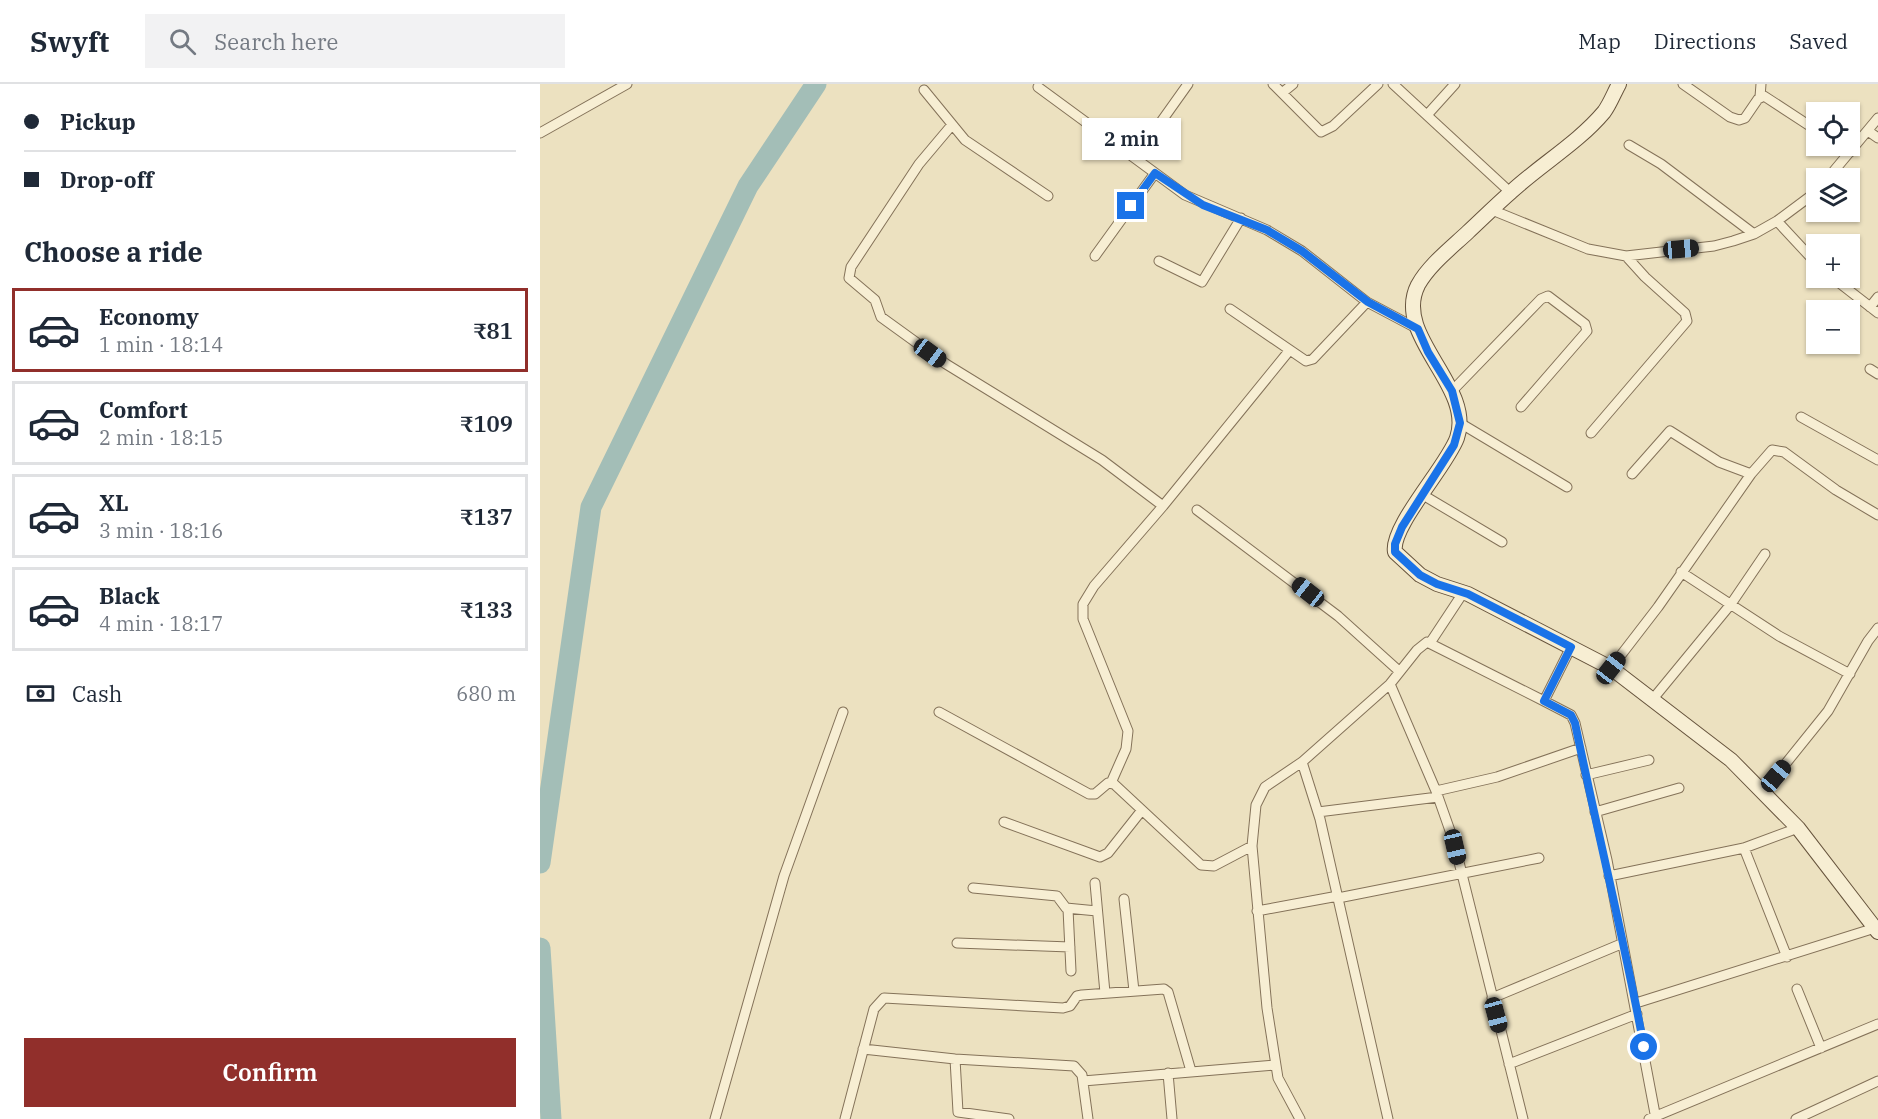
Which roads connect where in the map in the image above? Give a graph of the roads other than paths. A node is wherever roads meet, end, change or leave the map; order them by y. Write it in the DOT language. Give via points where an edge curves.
graph roads {
  1 [pos="627,84"];
  2 [pos="1188,84"];
  3 [pos="1274,84"];
  4 [pos="1293,84"];
  5 [pos="1378,84"];
  6 [pos="1393,84"];
  7 [pos="1455,84"];
  8 [pos="1619,84"];
  9 [pos="1683,84"];
  10 [pos="1761,84"];
  11 [pos="1038,87"];
  12 [pos="924,90"];
  13 [pos="1282,93"];
  14 [pos="1760,97"];
  15 [pos="1427,115"];
  16 [pos="1878,118"];
  17 [pos="1806,123"];
  18 [pos="951,126"];
  19 [pos="1868,131"];
  20 [pos="540,133"];
  21 [pos="1878,138"];
  22 [pos="1860,140"];
  23 [pos="1629,145"];
  24 [pos="1847,156"];
  25 [pos="1136,158"];
  26 [pos="1836,168"];
  27 [pos="1155,173"];
  28 [pos="1510,192"];
  29 [pos="1048,196"];
  30 [pos="1806,199"];
  31 [pos="1492,210"];
  32 [pos="1241,218"];
  33 [pos="1777,221"];
  34 [pos="1754,234"];
  35 [pos="1806,252"];
  36 [pos="1095,256"];
  37 [pos="1626,256"];
  38 [pos="1159,261"];
  39 [pos="1846,288"];
  40 [pos="1878,297"];
  41 [pos="1368,302"];
  42 [pos="1230,309"];
  43 [pos="1874,310"];
  44 [pos="1418,329"];
  45 [pos="1288,351"];
  46 [pos="1452,391"];
  47 [pos="1521,407"];
  48 [pos="1801,417"];
  49 [pos="1460,423"];
  50 [pos="1591,433"];
  51 [pos="1878,460"];
  52 [pos="1632,474"];
  53 [pos="1751,474"];
  54 [pos="1567,488"];
  55 [pos="1423,495"];
  56 [pos="1163,506"];
  57 [pos="1197,510"];
  58 [pos="1878,515"];
  59 [pos="1502,542"];
  60 [pos="1765,554"];
  61 [pos="1681,572"];
  62 [pos="1463,593"];
  63 [pos="1731,604"];
  64 [pos="1878,628"];
  65 [pos="1430,643"];
  66 [pos="1571,647"];
  67 [pos="1611,668"];
  68 [pos="1399,671"];
  69 [pos="1850,674"];
  70 [pos="1390,684"];
  71 [pos="1653,700"];
  72 [pos="1544,701"];
  73 [pos="843,712"];
  74 [pos="939,712"];
  75 [pos="1581,748"];
  76 [pos="1649,760"];
  77 [pos="1302,762"];
  78 [pos="1587,775"];
  79 [pos="1111,783"];
  80 [pos="1679,788"];
  81 [pos="1762,793"];
  82 [pos="1437,794"];
  83 [pos="1142,810"];
  84 [pos="1318,812"];
  85 [pos="1595,812"];
  86 [pos="1004,822"];
  87 [pos="1798,828"];
  88 [pos="1251,846"];
  89 [pos="1744,848"];
  90 [pos="1539,858"];
  91 [pos="1462,874"];
  92 [pos="1609,876"];
  93 [pos="1095,883"];
  94 [pos="974,888"];
  95 [pos="1338,897"];
  96 [pos="1124,899"];
  97 [pos="1068,909"];
  98 [pos="1257,911"];
  99 [pos="1097,912"];
  100 [pos="1877,930"];
  101 [pos="957,943"];
  102 [pos="1621,944"];
  103 [pos="1070,947"];
  104 [pos="1787,957"];
  105 [pos="1071,971"];
  106 [pos="1797,989"];
  107 [pos="1134,991"];
  108 [pos="1106,993"];
  109 [pos="1492,998"];
  110 [pos="1636,1004"];
  111 [pos="1637,1014"];
  112 [pos="1878,1024"];
  113 [pos="1821,1048"];
  114 [pos="863,1049"];
  115 [pos="955,1059"];
  116 [pos="1509,1064"];
  117 [pos="1275,1065"];
  118 [pos="1191,1071"];
  119 [pos="1168,1073"];
  120 [pos="1083,1081"];
  121 [pos="1878,1081"];
  122 [pos="1296,1118"];
  123 [pos="1654,1118"];
  124 [pos="715,1119"];
  125 [pos="845,1119"];
  126 [pos="1009,1119"];
  127 [pos="1088,1119"];
  128 [pos="1172,1119"];
  129 [pos="1388,1119"];
  130 [pos="1523,1119"];
  131 [pos="1796,1119"];
  1 -- 20 [label="street"];
  2 -- 25 [label="street"];
  3 -- 13 [label="street"];
  4 -- 13 [label="street"];
  5 -- 13 [label="street" via="1324,132 1315,129"];
  6 -- 15 [label="street"];
  7 -- 15 [label="street"];
  8 -- 28 [label="street" via="1599,116"];
  9 -- 14 [label="street" via="1738,120 1745,118"];
  10 -- 14 [label="street"];
  11 -- 25 [label="street"];
  12 -- 18 [label="street"];
  14 -- 17 [label="street"];
  15 -- 28 [label="street"];
  16 -- 19 [label="street"];
  18 -- 29 [label="street" via="978,150"];
  18 -- 56 [label="street" via="919,164 851,267 849,278 875,300 881,317 946,364 1102,460"];
  19 -- 21 [label="street"];
  19 -- 22 [label="street"];
  23 -- 34 [label="street" via="1662,164"];
  24 -- 26 [label="street"];
  25 -- 27 [label="street"];
  27 -- 32 [label="street" via="1203,205"];
  27 -- 36 [label="street"];
  28 -- 31 [label="street"];
  30 -- 33 [label="street"];
  31 -- 37 [label="street" via="1588,249"];
  31 -- 44 [label="street" via="1441,257 1419,284 1415,300"];
  32 -- 38 [label="street" via="1202,282"];
  32 -- 41 [label="street" via="1302,251"];
  33 -- 34 [label="street"];
  33 -- 35 [label="street"];
  34 -- 37 [label="street" via="1714,246"];
  37 -- 50 [label="street" via="1686,313 1687,321"];
  39 -- 43 [label="street"];
  40 -- 43 [label="street"];
  41 -- 44 [label="street"];
  41 -- 45 [label="street" via="1313,359 1302,360"];
  42 -- 45 [label="street"];
  44 -- 46 [label="street"];
  45 -- 56 [label="street"];
  46 -- 47 [label="street" via="1548,296 1585,324 1587,331"];
  46 -- 49 [label="street"];
  48 -- 51 [label="street"];
  49 -- 54 [label="street"];
  49 -- 55 [label="street" via="1454,445"];
  52 -- 53 [label="street" via="1670,431 1719,462"];
  53 -- 58 [label="street" via="1769,452 1779,450"];
  53 -- 61 [label="street"];
  55 -- 59 [label="street"];
  55 -- 62 [label="street" via="1402,527 1395,552 1420,575"];
  56 -- 79 [label="street" via="1083,604 1083,619 1128,731 1126,748"];
  57 -- 68 [label="street" via="1338,616"];
  60 -- 63 [label="street"];
  61 -- 63 [label="street"];
  61 -- 67 [label="street"];
  62 -- 65 [label="street"];
  62 -- 66 [label="street"];
  63 -- 69 [label="street" via="1779,636"];
  63 -- 71 [label="street"];
  64 -- 69 [label="street"];
  65 -- 68 [label="street" via="1421,646"];
  65 -- 72 [label="street"];
  66 -- 67 [label="street"];
  66 -- 72 [label="street"];
  67 -- 71 [label="street"];
  68 -- 70 [label="street"];
  69 -- 81 [label="street" via="1816,728"];
  70 -- 77 [label="street"];
  70 -- 82 [label="street"];
  71 -- 81 [label="street" via="1731,760"];
  72 -- 75 [label="street" via="1574,718"];
  73 -- 124 [label="street" via="784,876"];
  74 -- 79 [label="street" via="1084,792 1095,794"];
  75 -- 78 [label="street"];
  75 -- 82 [label="street"];
  76 -- 78 [label="street"];
  77 -- 84 [label="street"];
  77 -- 88 [label="street" via="1261,792"];
  78 -- 85 [label="street"];
  79 -- 83 [label="street"];
  80 -- 85 [label="street"];
  81 -- 87 [label="street"];
  82 -- 84 [label="street"];
  82 -- 91 [label="street"];
  83 -- 86 [label="street" via="1107,853 1100,856"];
  83 -- 88 [label="street" via="1205,867"];
  84 -- 95 [label="street"];
  85 -- 92 [label="street"];
  87 -- 89 [label="street"];
  87 -- 100 [label="street"];
  88 -- 98 [label="street"];
  89 -- 92 [label="street"];
  89 -- 104 [label="street"];
  90 -- 91 [label="street"];
  91 -- 95 [label="street"];
  91 -- 109 [label="street"];
  92 -- 102 [label="street"];
  93 -- 99 [label="street"];
  94 -- 97 [label="street" via="1059,897"];
  95 -- 98 [label="street"];
  95 -- 129 [label="street"];
  96 -- 107 [label="street"];
  97 -- 99 [label="street"];
  97 -- 103 [label="street"];
  98 -- 117 [label="street"];
  99 -- 108 [label="street"];
  100 -- 104 [label="street"];
  101 -- 103 [label="street"];
  102 -- 109 [label="street"];
  102 -- 110 [label="street"];
  103 -- 105 [label="street"];
  104 -- 110 [label="street"];
  106 -- 113 [label="street"];
  107 -- 108 [label="street"];
  107 -- 118 [label="street" via="1167,991"];
  108 -- 114 [label="street" via="1079,995 1063,1008 884,998 874,1009"];
  109 -- 116 [label="street"];
  110 -- 111 [label="street"];
  111 -- 116 [label="street"];
  111 -- 123 [label="street"];
  112 -- 113 [label="street"];
  113 -- 123 [label="street"];
  114 -- 115 [label="street"];
  114 -- 125 [label="street"];
  115 -- 120 [label="street" via="1074,1066"];
  115 -- 126 [label="street" via="958,1112"];
  116 -- 130 [label="street"];
  117 -- 118 [label="street"];
  117 -- 122 [label="street"];
  118 -- 119 [label="street"];
  119 -- 120 [label="street"];
  119 -- 128 [label="street"];
  120 -- 127 [label="street"];
  121 -- 131 [label="street"];
}
